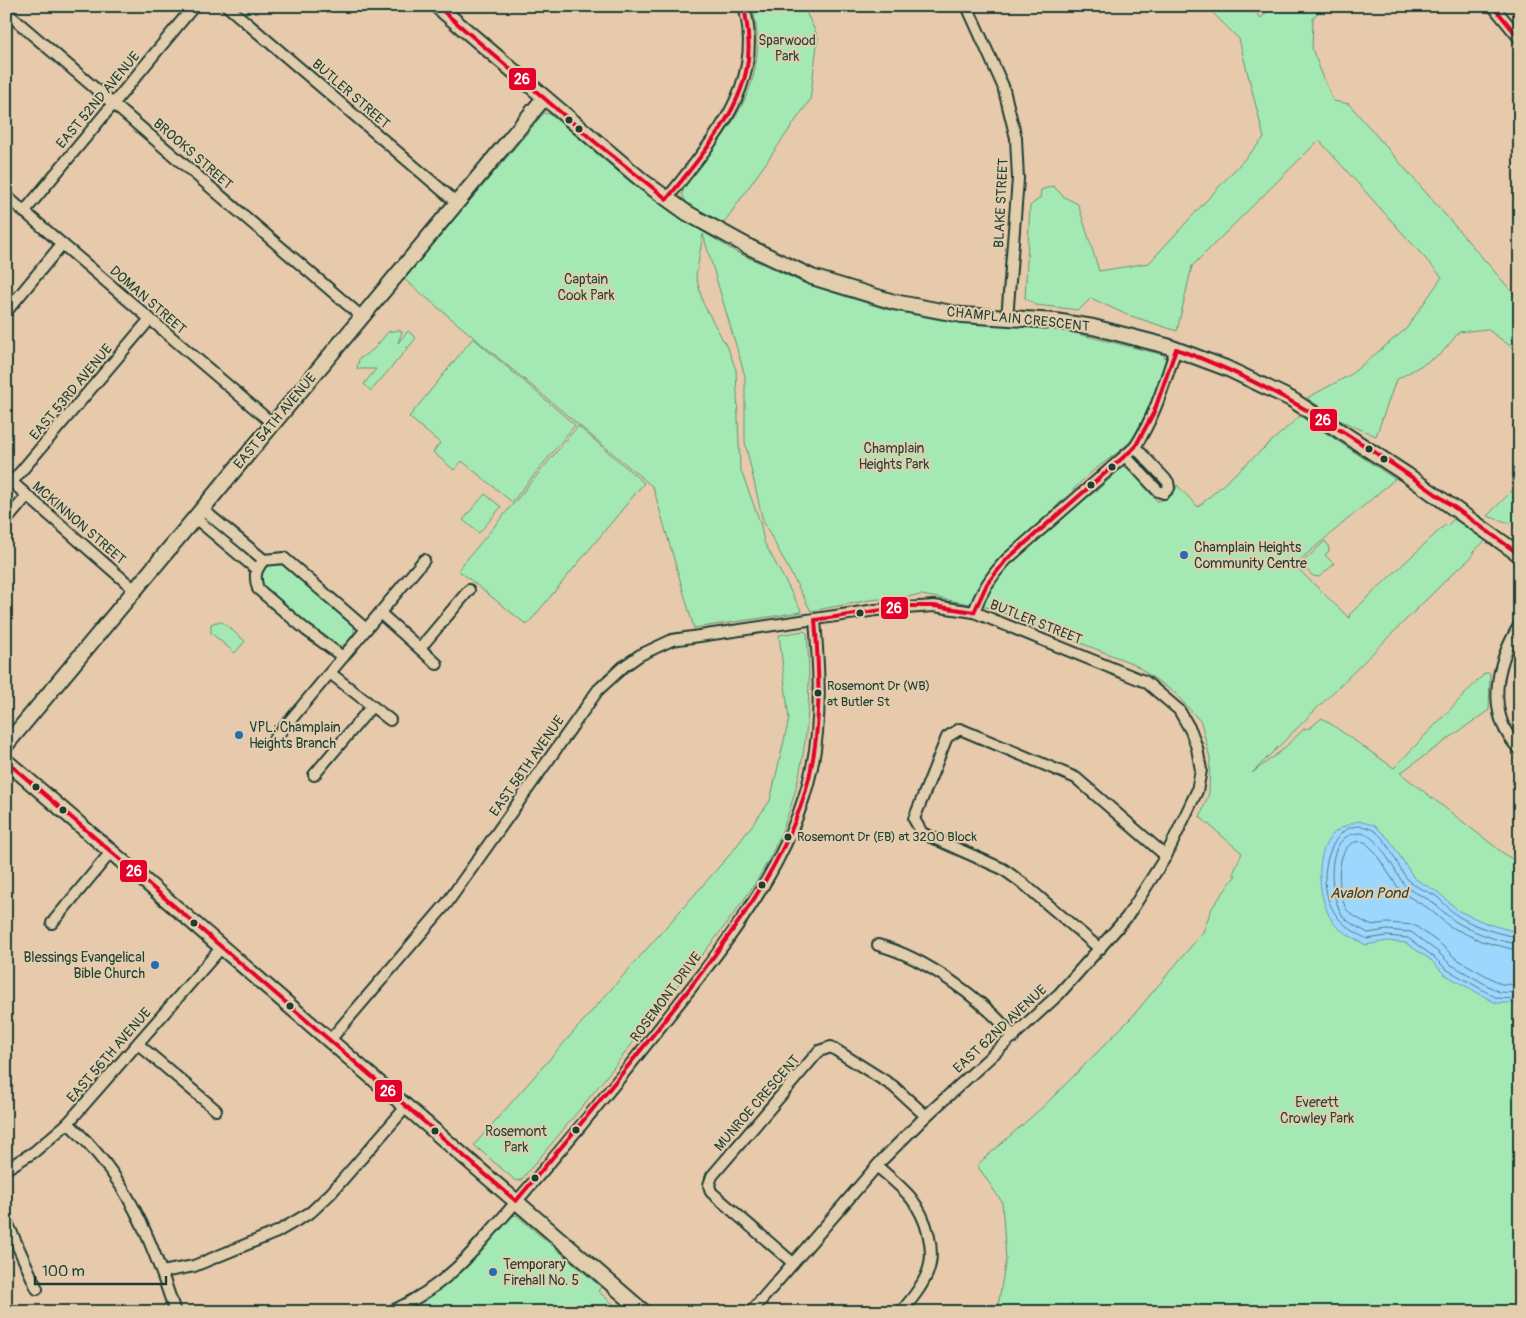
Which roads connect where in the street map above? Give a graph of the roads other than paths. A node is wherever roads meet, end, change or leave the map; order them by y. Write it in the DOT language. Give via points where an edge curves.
graph roads {
  1 [pos="194,6"];
  2 [pos="227,6"];
  3 [pos="437,6"];
  4 [pos="744,6"];
  5 [pos="967,6"];
  6 [pos="1492,6"];
  7 [pos="6,12"];
  8 [pos="1520,38"];
  9 [pos="544,98"];
  10 [pos="113,104"];
  11 [pos="6,196"];
  12 [pos="667,199"];
  13 [pos="457,203"];
  14 [pos="24,212"];
  15 [pos="62,244"];
  16 [pos="6,312"];
  17 [pos="362,317"];
  18 [pos="150,319"];
  19 [pos="1007,319"];
  20 [pos="1176,349"];
  21 [pos="273,424"];
  22 [pos="1135,447"];
  23 [pos="1125,456"];
  24 [pos="9,480"];
  25 [pos="26,496"];
  26 [pos="199,513"];
  27 [pos="6,521"];
  28 [pos="1520,555"];
  29 [pos="264,560"];
  30 [pos="424,560"];
  31 [pos="256,569"];
  32 [pos="135,590"];
  33 [pos="469,590"];
  34 [pos="974,612"];
  35 [pos="380,613"];
  36 [pos="815,620"];
  37 [pos="1520,624"];
  38 [pos="366,629"];
  39 [pos="421,647"];
  40 [pos="343,657"];
  41 [pos="437,664"];
  42 [pos="330,673"];
  43 [pos="372,706"];
  44 [pos="390,720"];
  45 [pos="1191,731"];
  46 [pos="272,742"];
  47 [pos="6,745"];
  48 [pos="1520,750"];
  49 [pos="6,761"];
  50 [pos="314,776"];
  51 [pos="112,852"];
  52 [pos="1166,856"];
  53 [pos="52,923"];
  54 [pos="878,946"];
  55 [pos="222,947"];
  56 [pos="1100,949"];
  57 [pos="1014,1037"];
  58 [pos="330,1040"];
  59 [pos="138,1044"];
  60 [pos="407,1106"];
  61 [pos="216,1110"];
  62 [pos="926,1116"];
  63 [pos="68,1123"];
  64 [pos="876,1166"];
  65 [pos="6,1168"];
  66 [pos="516,1202"];
  67 [pos="6,1220"];
  68 [pos="793,1263"];
  69 [pos="162,1272"];
  70 [pos="37,1289"];
  71 [pos="175,1312"];
  72 [pos="390,1312"];
  73 [pos="644,1312"];
  74 [pos="751,1312"];
  75 [pos="901,1312"];
  1 -- 10 [label="street, EAST 52ND AVENUE"];
  2 -- 13 [label="street, BUTLER STREET"];
  3 -- 9 [label="street, CHAMPLAIN CRESCENT"];
  4 -- 12 [label="street" via="749,23 749,53 741,91 725,121"];
  5 -- 19 [label="street, BLAKE STREET" via="1003,86 1016,138 1018,179"];
  6 -- 8 [label="street"];
  7 -- 10 [label="street, BROOKS STREET"];
  9 -- 12 [label="street, CHAMPLAIN CRESCENT"];
  9 -- 13 [label="street, EAST 54TH AVENUE"];
  10 -- 14 [label="street, EAST 52ND AVENUE"];
  10 -- 17 [label="street, BROOKS STREET"];
  11 -- 14 [label="street, DOMAN STREET"];
  12 -- 19 [label="street, CHAMPLAIN CRESCENT" via="721,232 812,277 894,302 962,315"];
  13 -- 17 [label="street, EAST 54TH AVENUE"];
  14 -- 15 [label="street, DOMAN STREET"];
  15 -- 16 [label="street"];
  15 -- 18 [label="street, DOMAN STREET"];
  17 -- 21 [label="street, EAST 54TH AVENUE"];
  18 -- 21 [label="street, DOMAN STREET"];
  18 -- 24 [label="street, EAST 53RD AVENUE"];
  19 -- 20 [label="street, CHAMPLAIN CRESCENT" via="1055,321 1092,327"];
  20 -- 22 [label="street" via="1150,424"];
  20 -- 28 [label="street, CHAMPLAIN CRESCENT" via="1290,398"];
  21 -- 26 [label="street, EAST 54TH AVENUE"];
  22 -- 23 [label="street"];
  22 -- 23 [label="street" via="1168,482 1169,488 1164,493 1158,491"];
  23 -- 34 [label="street" via="1001,565 981,592"];
  24 -- 25 [label="street, MCKINNON STREET"];
  25 -- 27 [label="street"];
  25 -- 32 [label="street, MCKINNON STREET"];
  26 -- 29 [label="street"];
  26 -- 31 [label="street"];
  26 -- 32 [label="street, EAST 54TH AVENUE"];
  29 -- 31 [label="street"];
  29 -- 38 [label="street" via="284,558"];
  30 -- 35 [label="street"];
  31 -- 40 [label="street" via="258,589"];
  32 -- 47 [label="street, EAST 54TH AVENUE"];
  33 -- 39 [label="street"];
  34 -- 36 [label="street, BUTLER STREET" via="909,606"];
  34 -- 45 [label="street, BUTLER STREET" via="1146,682 1179,710"];
  35 -- 38 [label="street"];
  35 -- 39 [label="street"];
  36 -- 58 [label="street, EAST 58TH AVENUE" via="672,640 623,667 598,690 447,903"];
  36 -- 66 [label="street, ROSEMONT DRIVE" via="820,683 812,768 797,817 776,865 755,901 686,994"];
  37 -- 48 [label="street" via="1503,656 1496,697 1506,734"];
  38 -- 40 [label="street"];
  39 -- 41 [label="street"];
  40 -- 42 [label="street"];
  42 -- 43 [label="street"];
  42 -- 46 [label="street"];
  43 -- 44 [label="street"];
  43 -- 50 [label="street"];
  45 -- 52 [label="street, EAST 62ND AVENUE" via="1201,770 1197,791"];
  49 -- 51 [label="street"];
  51 -- 53 [label="street"];
  51 -- 55 [label="street"];
  52 -- 56 [label="street, EAST 62ND AVENUE" via="1127,917"];
  52 -- 56 [label="street" via="1076,778 960,729 947,737 914,819 922,833 1004,869"];
  54 -- 57 [label="street" via="890,948 931,968 957,985"];
  55 -- 58 [label="street"];
  55 -- 59 [label="street, EAST 56TH AVENUE"];
  56 -- 57 [label="street, EAST 62ND AVENUE"];
  57 -- 62 [label="street, EAST 62ND AVENUE"];
  58 -- 60 [label="street"];
  59 -- 61 [label="street"];
  59 -- 63 [label="street, EAST 56TH AVENUE"];
  60 -- 66 [label="street"];
  60 -- 69 [label="street" via="311,1212 277,1232 194,1266"];
  62 -- 64 [label="street, EAST 62ND AVENUE"];
  62 -- 68 [label="street, MUNROE CRESCENT" via="893,1086 830,1047 819,1051 712,1176 708,1185 711,1192"];
  63 -- 65 [label="street, EAST 56TH AVENUE" via="34,1152"];
  63 -- 69 [label="street" via="122,1185 145,1227"];
  64 -- 68 [label="street, EAST 62ND AVENUE"];
  64 -- 75 [label="street" via="910,1197 923,1216 930,1242 928,1272"];
  66 -- 72 [label="street, ROSEMONT DRIVE" via="455,1270 429,1291"];
  66 -- 73 [label="street"];
  67 -- 70 [label="street"];
  68 -- 74 [label="street, EAST 62ND AVENUE"];
  69 -- 71 [label="street"];
}
